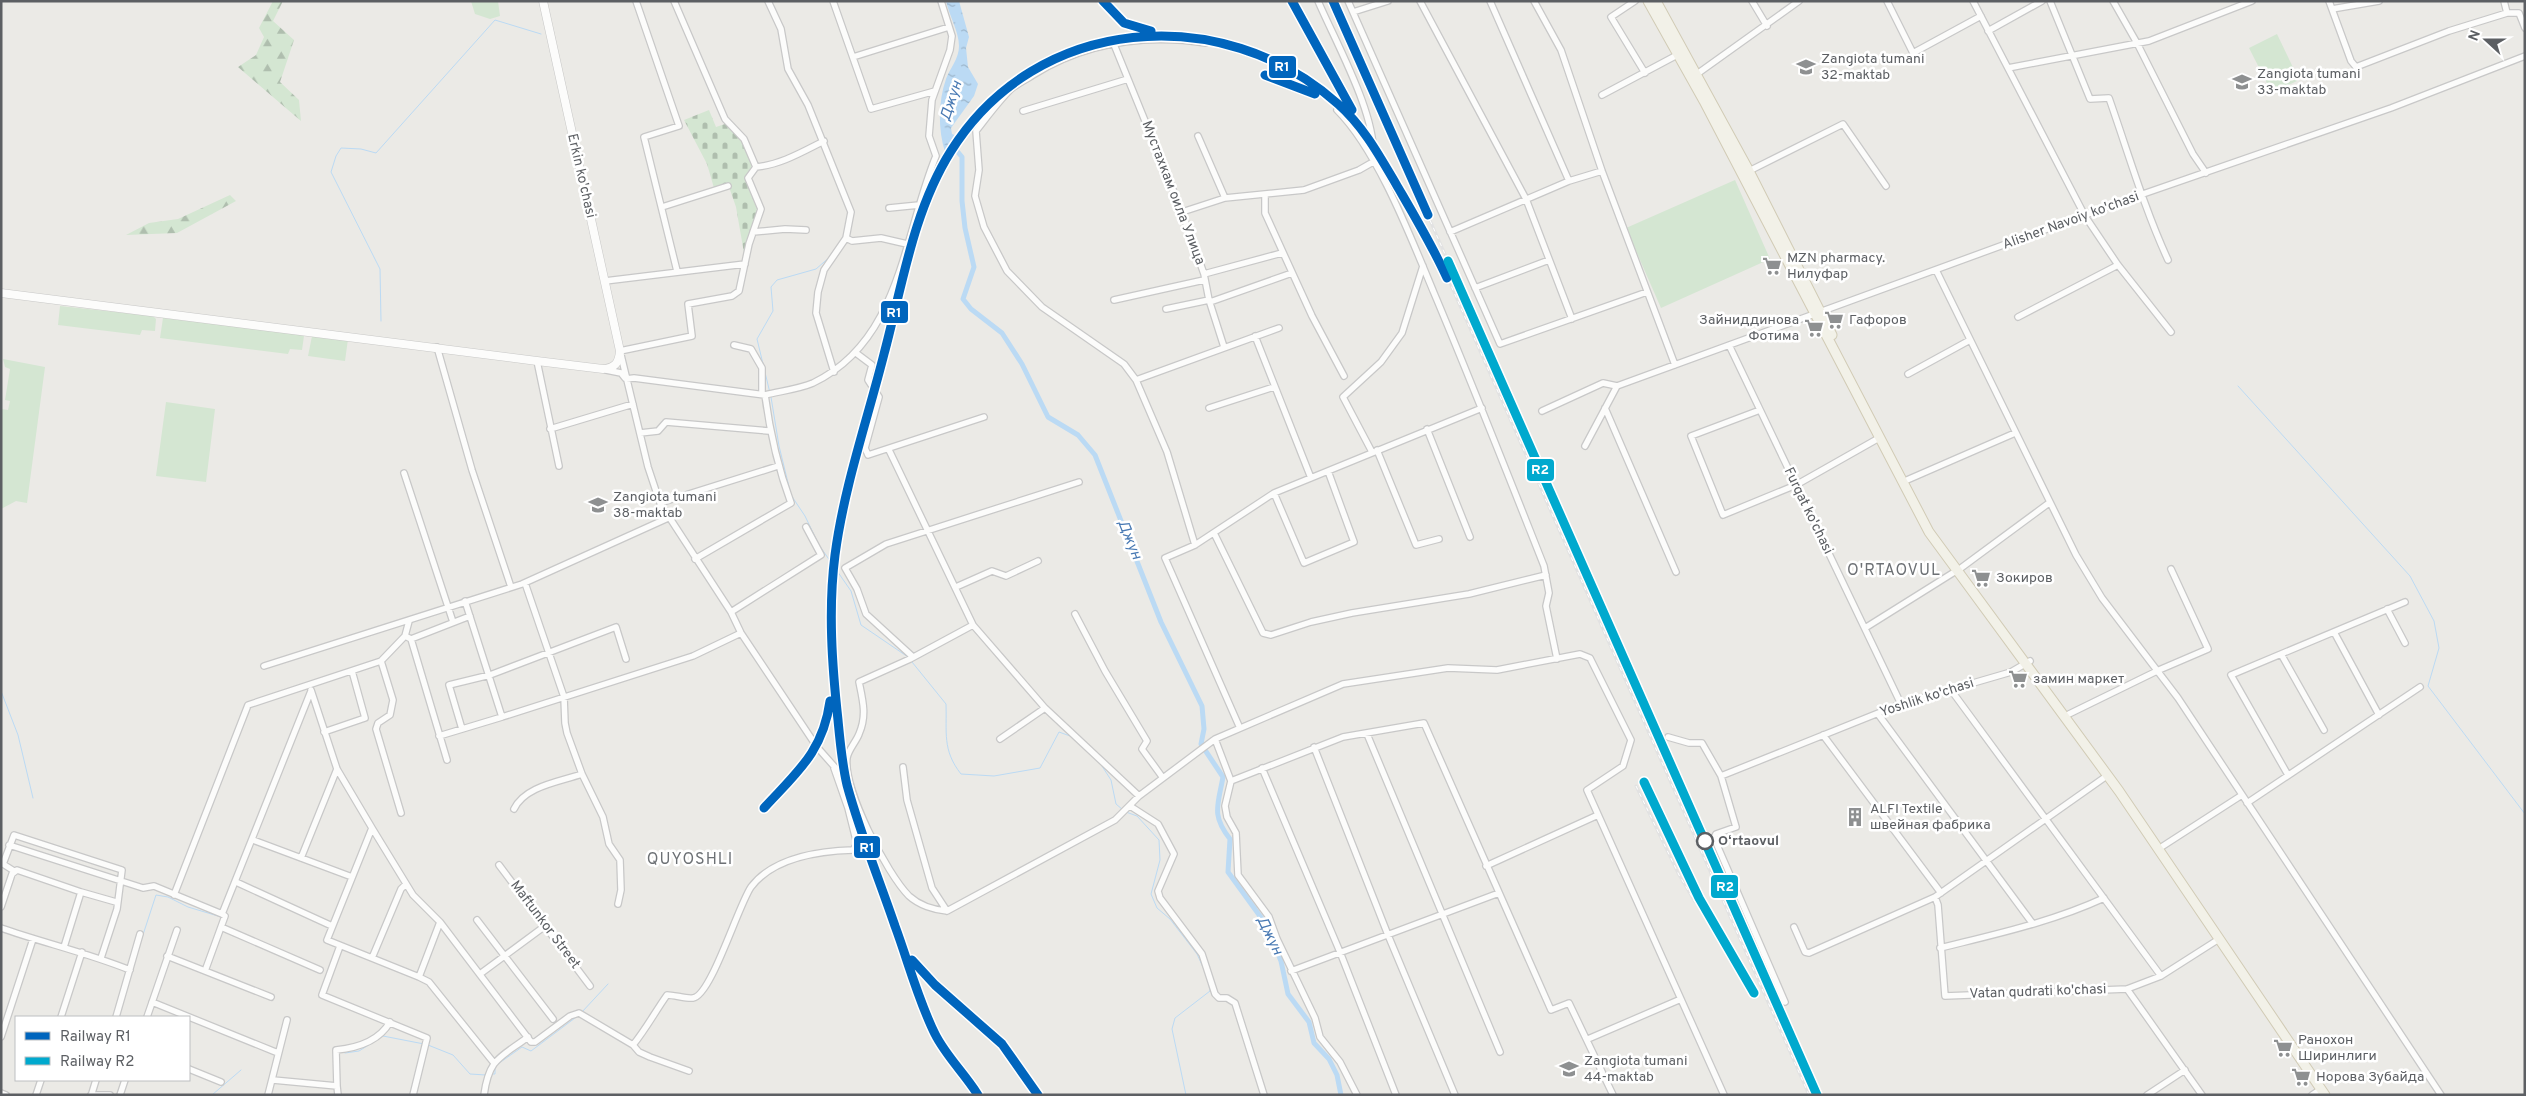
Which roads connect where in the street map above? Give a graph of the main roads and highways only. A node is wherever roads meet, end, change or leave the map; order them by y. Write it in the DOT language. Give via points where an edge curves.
graph roads {
  1 [pos="543,1"];
  2 [pos="1648,1"];
  3 [pos="1656,1"];
  4 [pos="1,294"];
  5 [pos="1817,312"];
  6 [pos="1958,570"];
  7 [pos="2028,663"];
  8 [pos="2323,1092"];
  9 [pos="2330,1095"];
  1 -- 4 [label="main road, Erkin ko'chasi" via="620,351 615,366 603,369"];
  2 -- 5 [label="main road"];
  3 -- 5 [label="main road" via="1749,171"];
  5 -- 6 [label="main road"];
  5 -- 6 [label="main road" via="1921,518"];
  6 -- 7 [label="main road"];
  7 -- 8 [label="main road"];
  7 -- 9 [label="main road" via="2124,789"];
}
